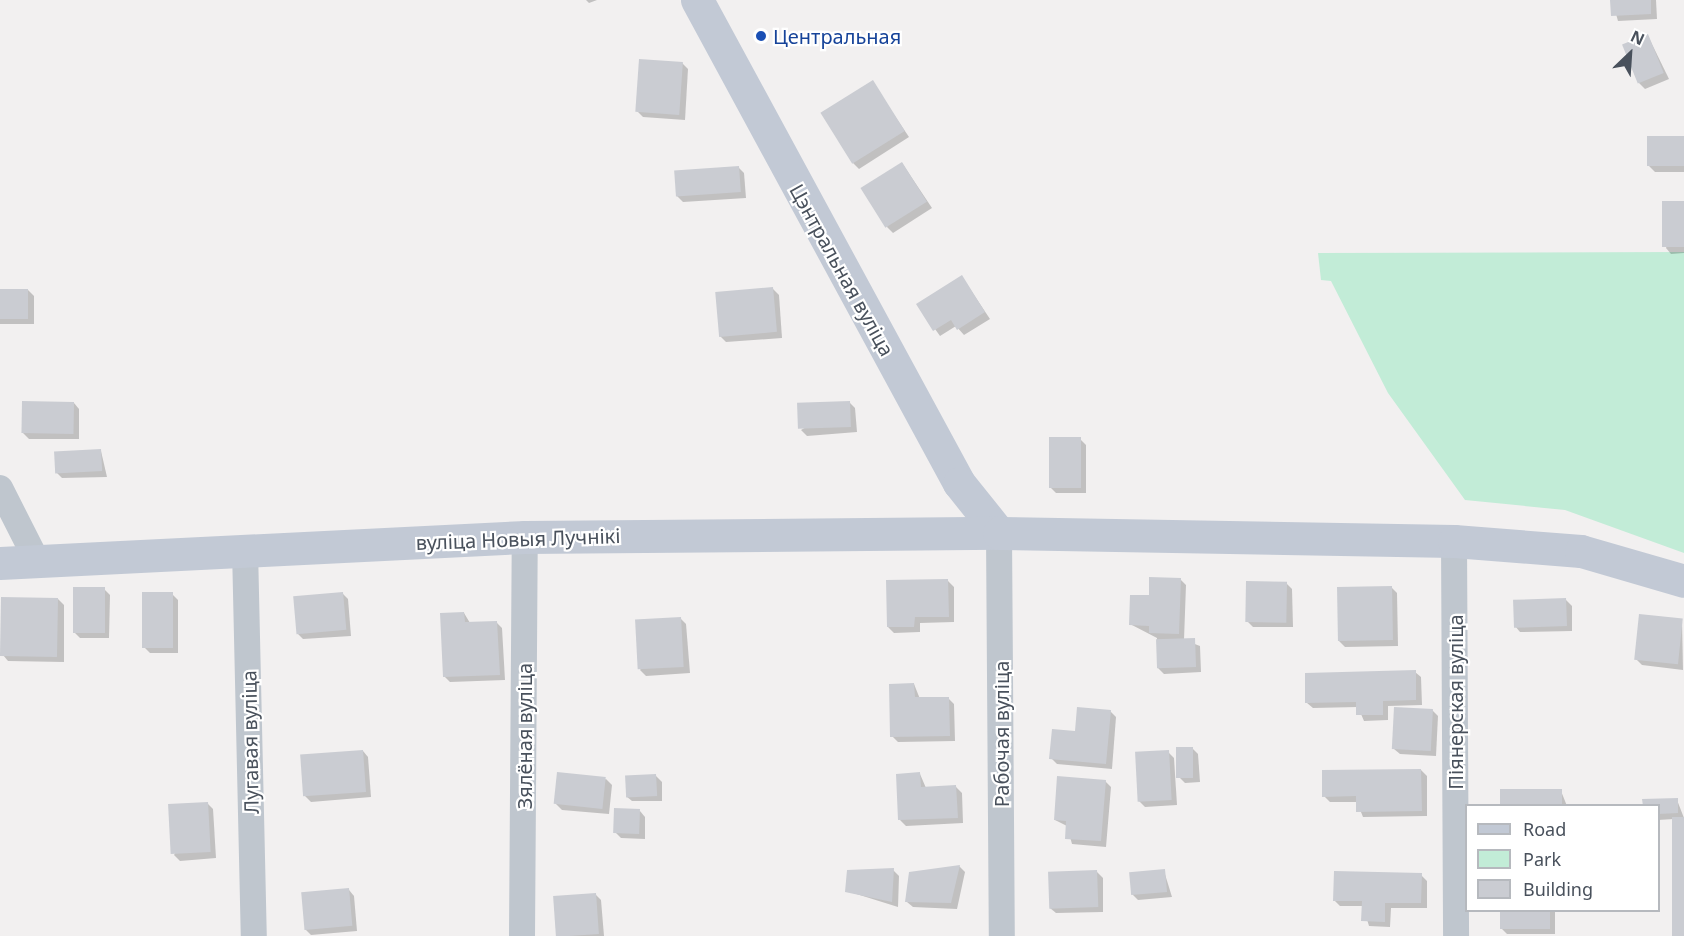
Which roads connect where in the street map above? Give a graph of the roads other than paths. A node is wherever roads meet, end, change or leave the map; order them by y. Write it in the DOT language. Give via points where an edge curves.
graph roads {
  1 [pos="697,0"];
  2 [pos="0,488"];
  3 [pos="999,533"];
  4 [pos="525,537"];
  5 [pos="1454,541"];
  6 [pos="245,549"];
  7 [pos="37,561"];
  8 [pos="0,563"];
  9 [pos="1684,581"];
  10 [pos="254,936"];
  11 [pos="522,936"];
  12 [pos="1002,936"];
  13 [pos="1456,936"];
  1 -- 3 [label="main road, Цэнтральная вуліца" via="959,483"];
  2 -- 7 [label="street"];
  3 -- 4 [label="main road, вуліца Новыя Лучнікі"];
  3 -- 5 [label="main road, вуліца Новыя Лучнікі"];
  3 -- 12 [label="street, Рабочая вуліца"];
  4 -- 6 [label="main road, вуліца Новыя Лучнікі"];
  4 -- 11 [label="street, Зялёная вуліца"];
  5 -- 9 [label="main road, вуліца Новыя Лучнікі" via="1581,551"];
  5 -- 13 [label="street, Піянерская вуліца"];
  6 -- 7 [label="main road, вуліца Новыя Лучнікі"];
  6 -- 10 [label="street, Лугавая вуліца"];
  7 -- 8 [label="main road, вуліца Новыя Лучнікі"];
}
